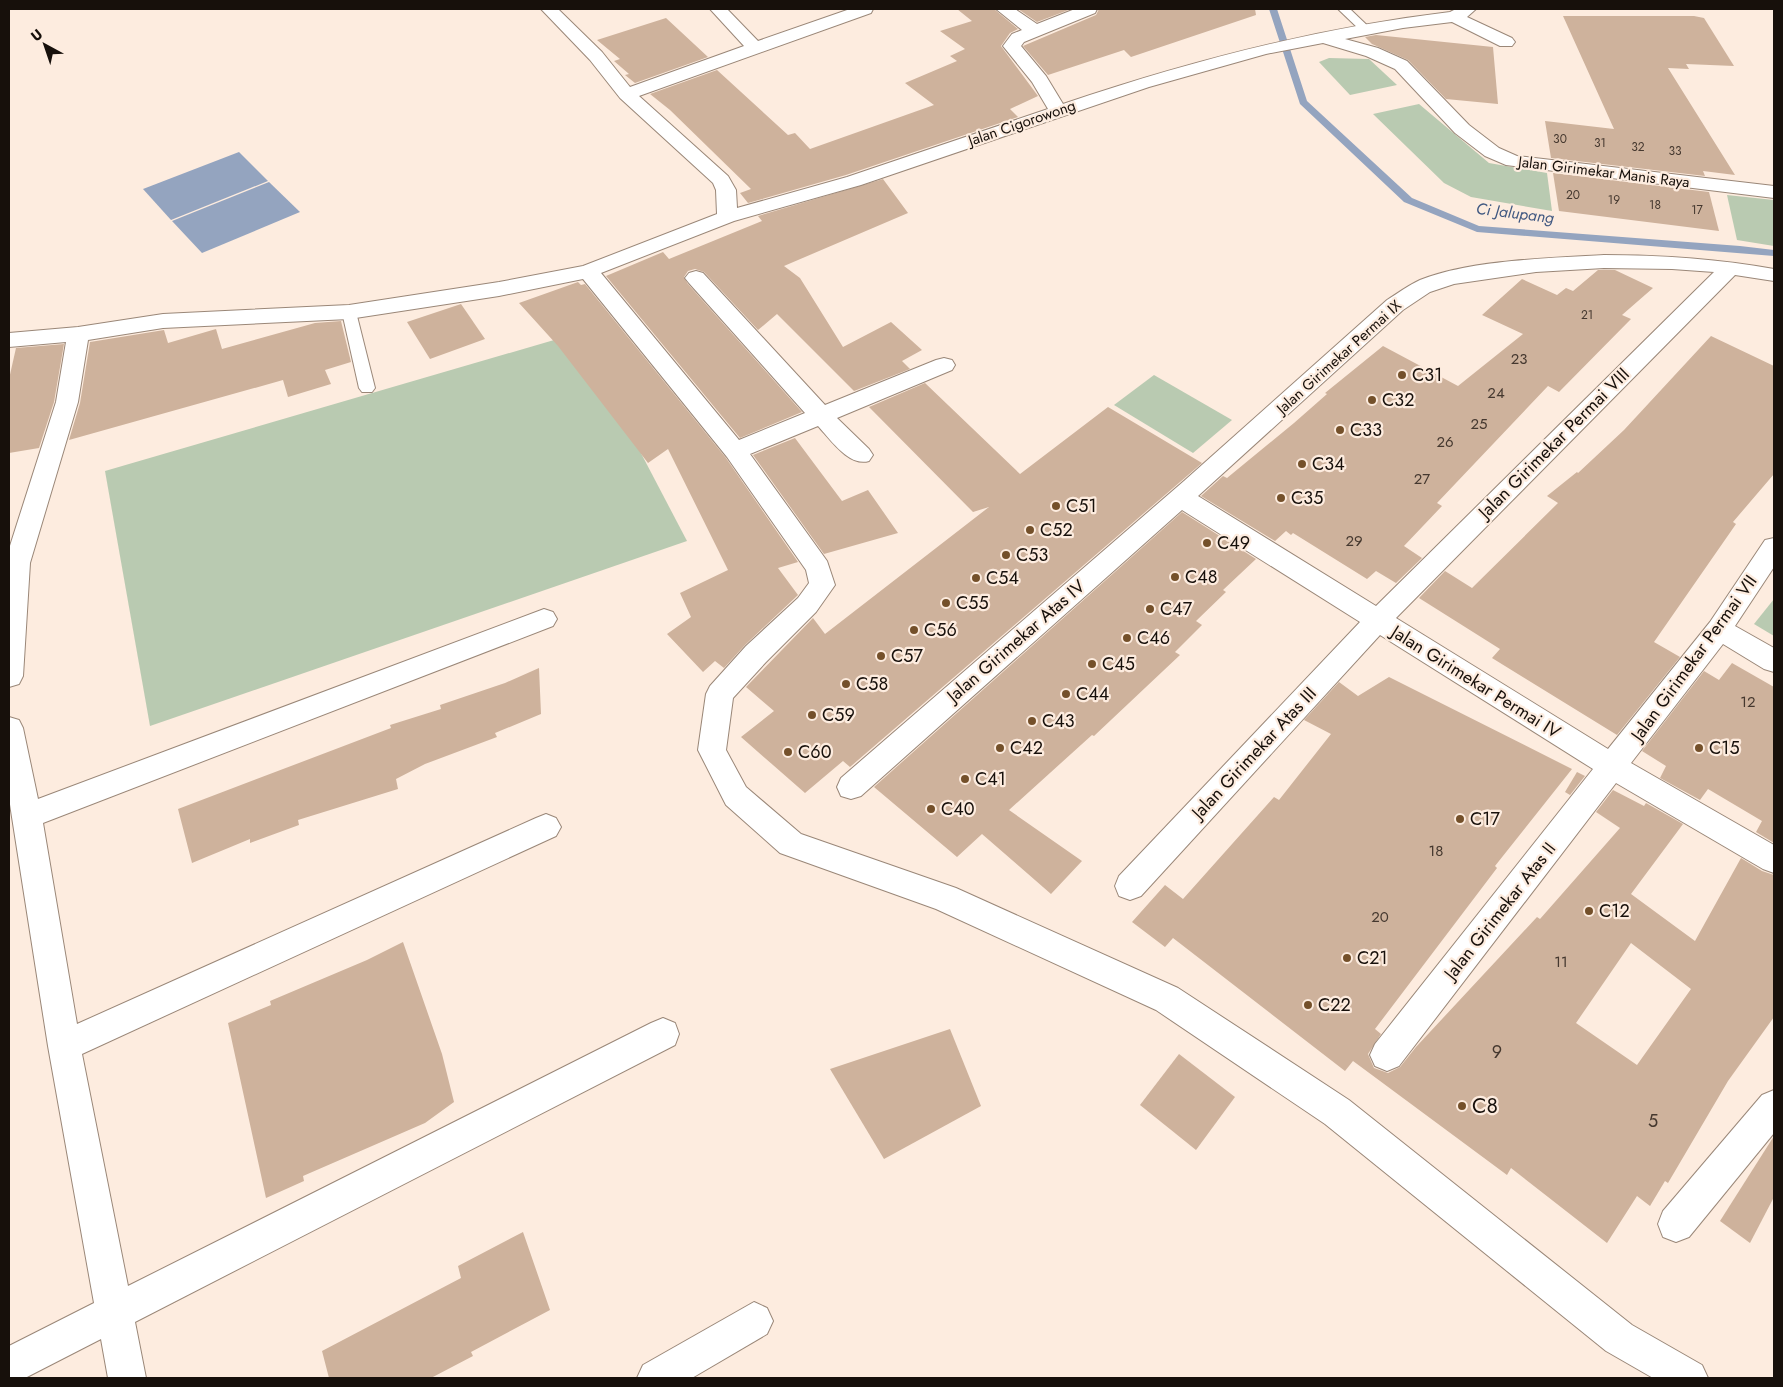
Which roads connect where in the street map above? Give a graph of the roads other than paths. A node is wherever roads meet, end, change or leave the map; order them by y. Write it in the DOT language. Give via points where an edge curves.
graph roads {
  1 [pos="549,9"];
  2 [pos="718,9"];
  3 [pos="865,9"];
  4 [pos="1004,9"];
  5 [pos="1089,9"];
  6 [pos="1344,9"];
  7 [pos="841,12"];
  8 [pos="1461,13"];
  9 [pos="1366,30"];
  10 [pos="1035,31"];
  11 [pos="1322,39"];
  12 [pos="1506,42"];
  13 [pos="755,48"];
  14 [pos="626,94"];
  15 [pos="1058,110"];
  16 [pos="1774,192"];
  17 [pos="727,217"];
  18 [pos="1731,267"];
  19 [pos="588,271"];
  20 [pos="1774,275"];
  21 [pos="696,278"];
  22 [pos="349,312"];
  23 [pos="78,334"];
  24 [pos="9,340"];
  25 [pos="944,365"];
  26 [pos="366,388"];
  27 [pos="821,416"];
  28 [pos="735,450"];
  29 [pos="861,455"];
  30 [pos="1182,498"];
  31 [pos="1774,547"];
  32 [pos="13,564"];
  33 [pos="544,619"];
  34 [pos="1378,620"];
  35 [pos="1719,629"];
  36 [pos="1774,661"];
  37 [pos="9,676"];
  38 [pos="9,728"];
  39 [pos="1612,767"];
  40 [pos="852,787"];
  41 [pos="28,816"];
  42 [pos="546,827"];
  43 [pos="1774,860"];
  44 [pos="1130,886"];
  45 [pos="663,1034"];
  46 [pos="64,1046"];
  47 [pos="1388,1055"];
  48 [pos="1774,1107"];
  49 [pos="1676,1224"];
  50 [pos="113,1314"];
  51 [pos="754,1321"];
  52 [pos="9,1366"];
  53 [pos="127,1378"];
  54 [pos="656,1378"];
  55 [pos="1688,1378"];
  1 -- 14 [label="street" via="596,56"];
  2 -- 13 [label="street"];
  3 -- 7 [label="street"];
  4 -- 10 [label="street"];
  5 -- 10 [label="street"];
  6 -- 9 [label="lane"];
  7 -- 13 [label="street"];
  8 -- 9 [label="street, Jalan Cigorowong"];
  8 -- 12 [label="street"];
  9 -- 11 [label="street, Jalan Cigorowong"];
  10 -- 15 [label="street" via="1018,38 1012,46 1040,80"];
  11 -- 15 [label="street, Jalan Cigorowong" via="1264,49"];
  11 -- 16 [label="street, Jalan Girimekar Manis Raya" via="1372,52 1401,65 1462,129 1492,152 1513,161"];
  13 -- 14 [label="street"];
  14 -- 17 [label="street" via="721,180 726,190"];
  15 -- 17 [label="street, Jalan Cigorowong" via="854,181"];
  17 -- 19 [label="street, Jalan Cigorowong"];
  18 -- 20 [label="street, Jalan Girimekar Permai IX"];
  18 -- 30 [label="street, Jalan Girimekar Permai IX" via="1642,260 1552,263 1428,284 1395,305"];
  18 -- 34 [label="street, Jalan Girimekar Permai VIII"];
  19 -- 22 [label="street, Jalan Cigorowong" via="499,289"];
  19 -- 28 [label="street"];
  21 -- 27 [label="street"];
  22 -- 23 [label="street, Jalan Cigorowong" via="163,321"];
  22 -- 26 [label="lane"];
  23 -- 24 [label="street, Jalan Cigorowong"];
  23 -- 32 [label="street" via="68,402"];
  25 -- 27 [label="street"];
  27 -- 28 [label="street"];
  27 -- 29 [label="street"];
  28 -- 55 [label="street" via="818,568 822,586 720,694 712,750 736,796 791,844 945,898 1167,998 1337,1112 1619,1338"];
  30 -- 34 [label="street, Jalan Girimekar Permai IV"];
  30 -- 40 [label="street, Jalan Girimekar Atas IV"];
  31 -- 35 [label="street, Jalan Girimekar Permai VII"];
  32 -- 37 [label="street"];
  33 -- 41 [label="street"];
  34 -- 39 [label="street, Jalan Girimekar Permai IV"];
  34 -- 44 [label="street, Jalan Girimekar Atas III"];
  35 -- 36 [label="street"];
  35 -- 39 [label="street, Jalan Girimekar Permai VII"];
  38 -- 41 [label="street"];
  39 -- 43 [label="street, Jalan Girimekar Permai IV"];
  39 -- 47 [label="street, Jalan Girimekar Atas II"];
  41 -- 46 [label="street"];
  42 -- 46 [label="street"];
  45 -- 50 [label="street"];
  46 -- 50 [label="street"];
  48 -- 49 [label="street"];
  50 -- 52 [label="street"];
  50 -- 53 [label="street"];
  51 -- 54 [label="street"];
}
